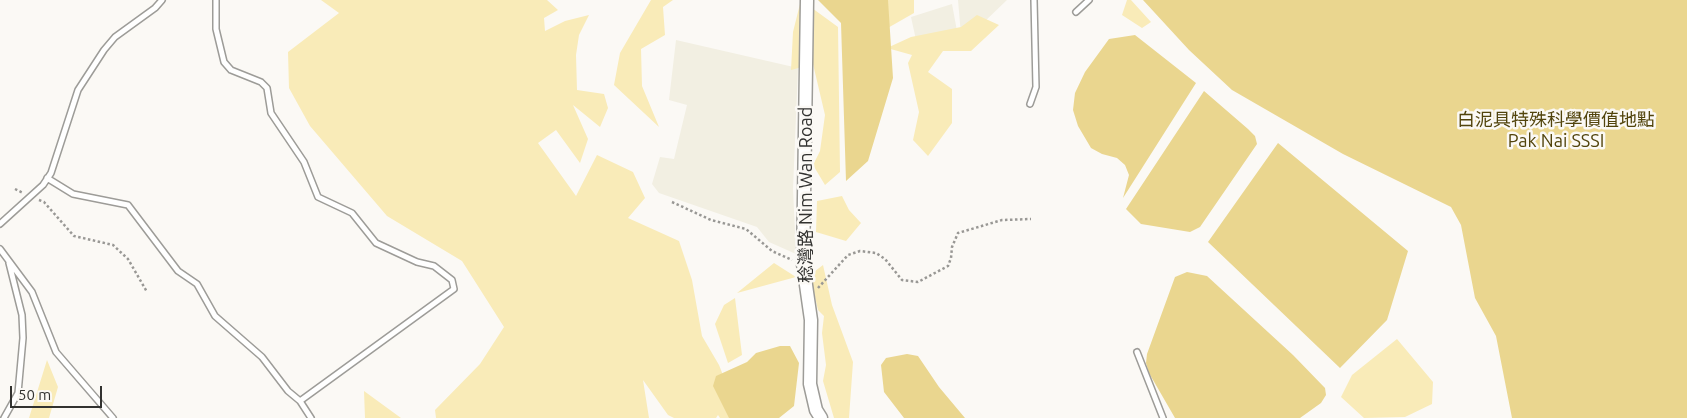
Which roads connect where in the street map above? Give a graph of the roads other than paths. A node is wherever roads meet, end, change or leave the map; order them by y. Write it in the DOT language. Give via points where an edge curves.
graph roads {
  1 [pos="162,0"];
  2 [pos="216,0"];
  3 [pos="806,0"];
  4 [pos="1034,0"];
  5 [pos="1089,0"];
  6 [pos="1076,12"];
  7 [pos="1030,104"];
  8 [pos="48,178"];
  9 [pos="0,224"];
  10 [pos="0,249"];
  11 [pos="9,260"];
  12 [pos="1137,352"];
  13 [pos="300,401"];
  14 [pos="4,418"];
  15 [pos="113,418"];
  16 [pos="311,418"];
  17 [pos="821,418"];
  18 [pos="1163,418"];
  1 -- 8 [label="lane" via="115,37 91,68 78,90"];
  2 -- 13 [label="lane" via="216,29 224,62 231,70 262,82 267,88 271,113 304,162 318,197 352,213 376,243 445,272 454,289"];
  3 -- 17 [label="street, 稔灣路 Nim Wan Road" via="803,264 811,320 810,384"];
  4 -- 7 [label="lane" via="1036,87"];
  5 -- 6 [label="lane"];
  8 -- 9 [label="lane"];
  8 -- 13 [label="lane" via="73,194 128,205 178,272 197,284 215,316 262,357 288,391"];
  10 -- 11 [label="lane"];
  11 -- 14 [label="lane" via="22,315 23,338 18,394"];
  11 -- 15 [label="lane" via="32,292 56,352"];
  12 -- 18 [label="lane"];
  13 -- 16 [label="lane"];
}
